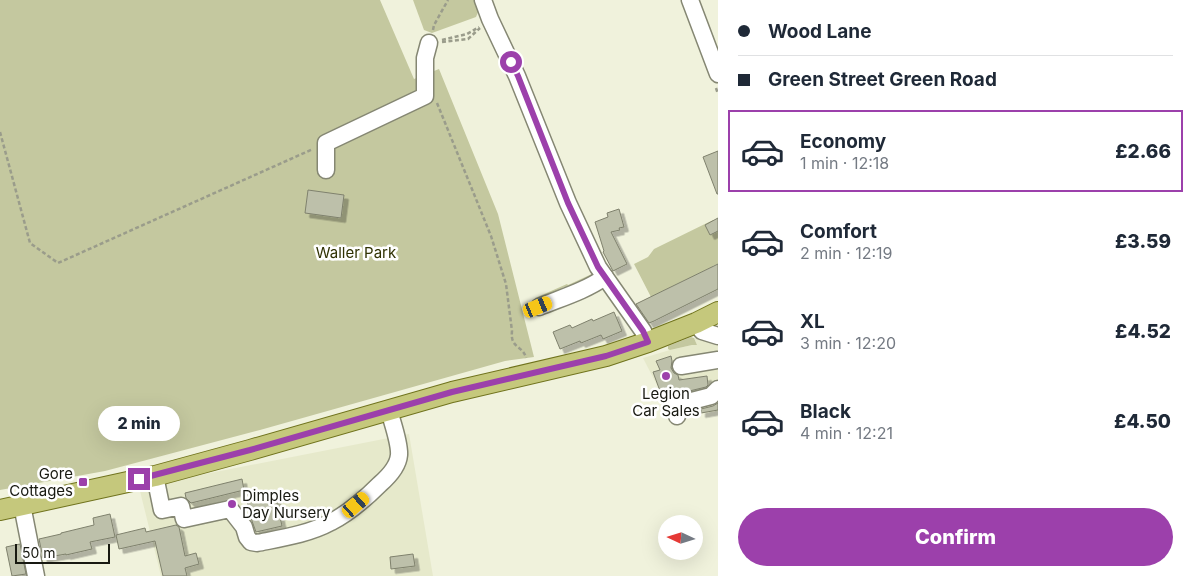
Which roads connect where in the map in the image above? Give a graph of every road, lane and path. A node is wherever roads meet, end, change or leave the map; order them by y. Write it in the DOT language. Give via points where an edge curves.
graph roads {
  1 [pos="448,0"];
  2 [pos="483,0"];
  3 [pos="690,0"];
  4 [pos="490,19"];
  5 [pos="429,43"];
  6 [pos="716,65"];
  7 [pos="425,96"];
  8 [pos="0,132"];
  9 [pos="326,144"];
  10 [pos="326,170"];
  11 [pos="604,277"];
  12 [pos="538,307"];
  13 [pos="718,312"];
  14 [pos="696,322"];
  15 [pos="718,336"];
  16 [pos="648,342"];
  17 [pos="526,359"];
  18 [pos="718,360"];
  19 [pos="681,366"];
  20 [pos="718,389"];
  21 [pos="389,410"];
  22 [pos="677,416"];
  23 [pos="155,476"];
  24 [pos="22,505"];
  25 [pos="0,510"];
  26 [pos="36,576"];
  1 -- 5 [label="path" via="434,25"];
  2 -- 4 [label="street"];
  3 -- 6 [label="street"];
  4 -- 5 [label="path" via="468,39"];
  4 -- 11 [label="street" via="518,76 568,203"];
  5 -- 7 [label="street" via="425,58"];
  7 -- 9 [label="street"];
  7 -- 17 [label="path" via="434,95 491,236 506,284 512,342"];
  8 -- 9 [label="path" via="30,243 58,263"];
  9 -- 10 [label="street"];
  11 -- 12 [label="street"];
  11 -- 16 [label="street"];
  13 -- 14 [label="main road"];
  14 -- 15 [label="street" via="702,331"];
  14 -- 16 [label="main road"];
  16 -- 21 [label="main road" via="606,356"];
  18 -- 19 [label="street"];
  20 -- 22 [label="street" via="711,396 676,404"];
  21 -- 23 [label="main road"];
  21 -- 23 [label="street" via="399,456 392,472 356,505 318,528 251,542 230,509 184,519 181,506 162,510"];
  23 -- 24 [label="main road"];
  24 -- 25 [label="main road"];
  24 -- 26 [label="street"];
}
